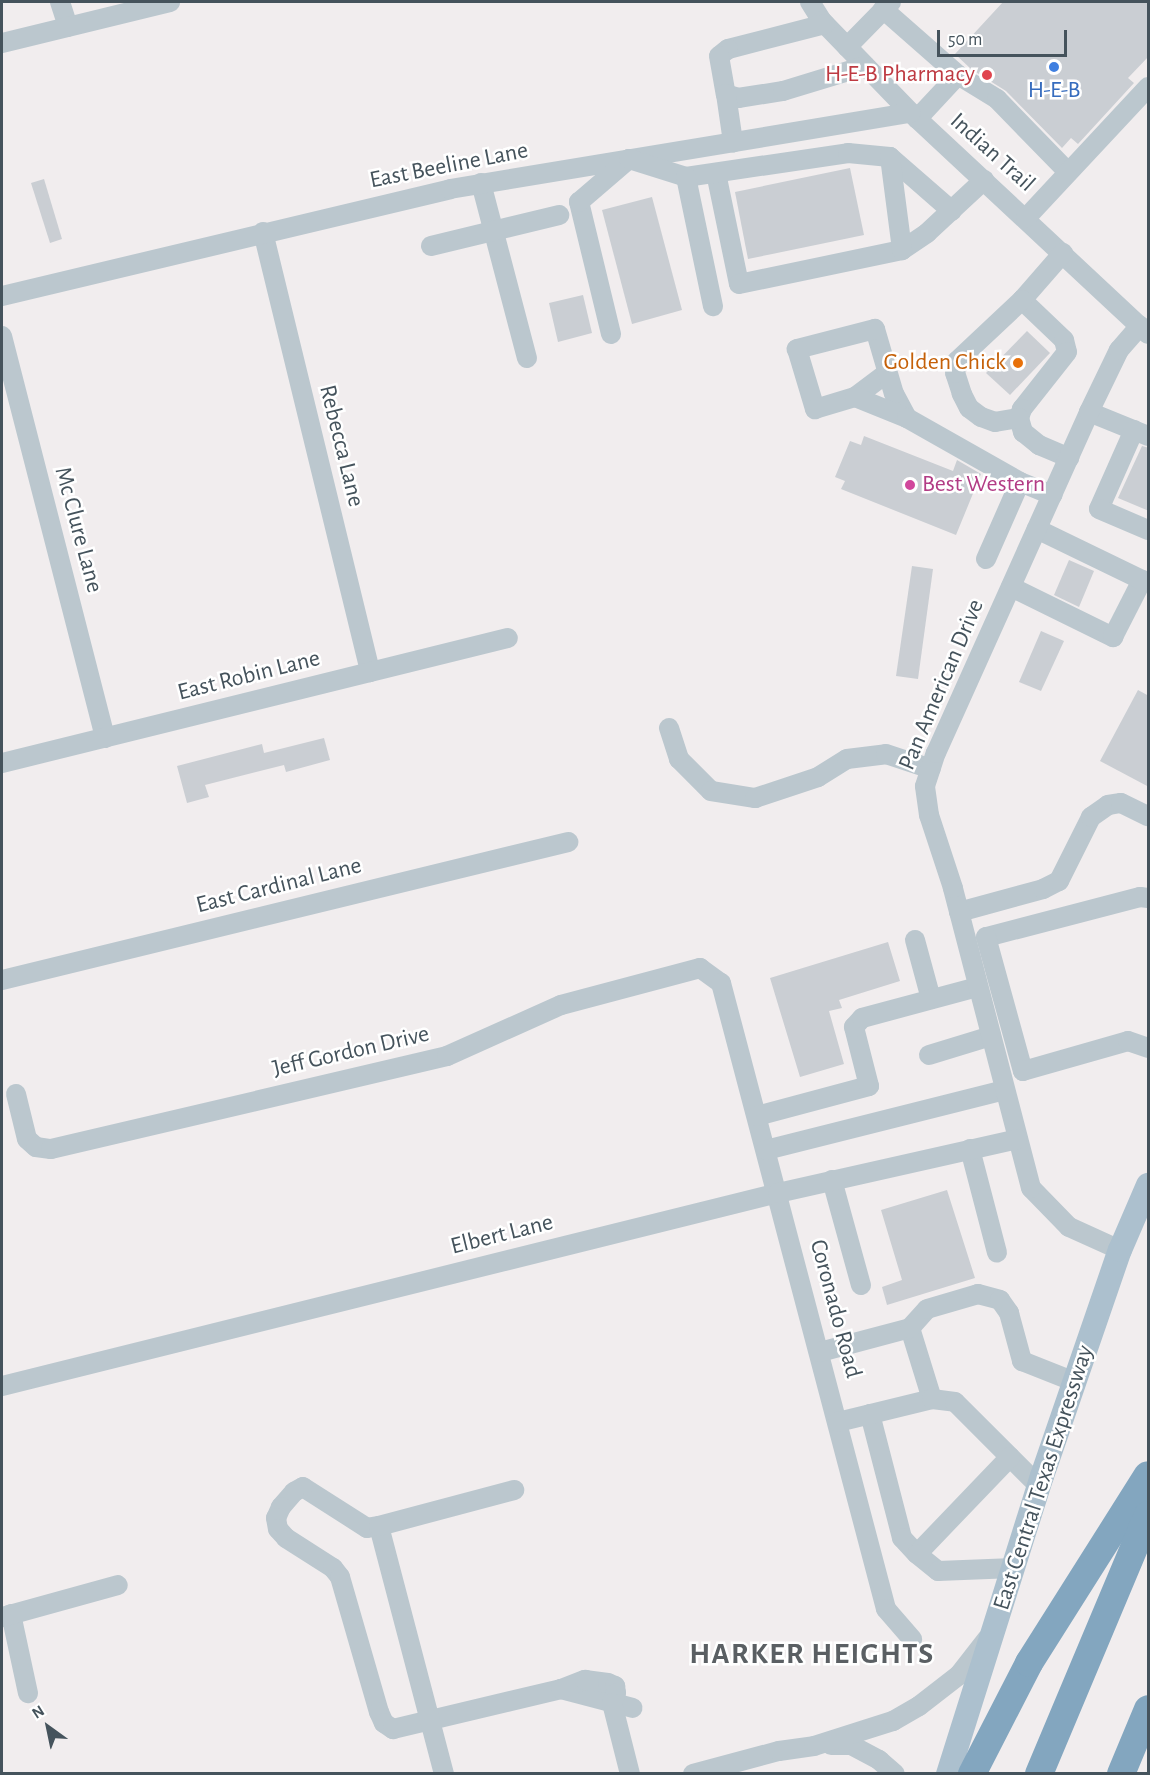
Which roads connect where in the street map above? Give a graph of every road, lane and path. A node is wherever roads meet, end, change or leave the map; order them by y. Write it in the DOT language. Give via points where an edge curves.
graph roads {
  1 [pos="60,2"];
  2 [pos="170,2"];
  3 [pos="810,2"];
  4 [pos="887,5"];
  5 [pos="825,24"];
  6 [pos="68,27"];
  7 [pos="2,44"];
  8 [pos="847,47"];
  9 [pos="866,66"];
  10 [pos="958,75"];
  11 [pos="1149,87"];
  12 [pos="726,94"];
  13 [pos="914,116"];
  14 [pos="788,133"];
  15 [pos="733,142"];
  16 [pos="890,157"];
  17 [pos="629,159"];
  18 [pos="793,161"];
  19 [pos="1068,172"];
  20 [pos="717,173"];
  21 [pos="687,177"];
  22 [pos="984,180"];
  23 [pos="481,183"];
  24 [pos="952,212"];
  25 [pos="559,215"];
  26 [pos="1026,218"];
  27 [pos="493,231"];
  28 [pos="263,232"];
  29 [pos="431,246"];
  30 [pos="902,250"];
  31 [pos="1063,253"];
  32 [pos="2,296"];
  33 [pos="1022,300"];
  34 [pos="713,306"];
  35 [pos="1144,330"];
  36 [pos="611,334"];
  37 [pos="2,336"];
  38 [pos="527,358"];
  39 [pos="887,373"];
  40 [pos="855,397"];
  41 [pos="1089,412"];
  42 [pos="907,418"];
  43 [pos="1019,418"];
  44 [pos="1141,433"];
  45 [pos="1069,459"];
  46 [pos="1020,482"];
  47 [pos="1053,495"];
  48 [pos="1037,529"];
  49 [pos="1149,530"];
  50 [pos="986,559"];
  51 [pos="1011,587"];
  52 [pos="508,638"];
  53 [pos="370,672"];
  54 [pos="669,728"];
  55 [pos="105,738"];
  56 [pos="2,763"];
  57 [pos="931,769"];
  58 [pos="1149,816"];
  59 [pos="568,842"];
  60 [pos="1149,898"];
  61 [pos="959,912"];
  62 [pos="915,940"];
  63 [pos="2,980"];
  64 [pos="722,983"];
  65 [pos="978,987"];
  66 [pos="931,999"];
  67 [pos="991,1036"];
  68 [pos="1149,1048"];
  69 [pos="930,1055"];
  70 [pos="1004,1090"];
  71 [pos="16,1094"];
  72 [pos="757,1116"];
  73 [pos="1017,1139"];
  74 [pos="970,1149"];
  75 [pos="766,1150"];
  76 [pos="832,1180"];
  77 [pos="1149,1185"];
  78 [pos="778,1192"];
  79 [pos="1120,1250"];
  80 [pos="997,1253"];
  81 [pos="861,1285"];
  82 [pos="910,1328"];
  83 [pos="820,1352"];
  84 [pos="1075,1382"];
  85 [pos="2,1386"];
  86 [pos="932,1399"];
  87 [pos="870,1414"];
  88 [pos="838,1422"];
  89 [pos="1010,1457"];
  90 [pos="1149,1475"];
  91 [pos="1039,1486"];
  92 [pos="514,1490"];
  93 [pos="1149,1515"];
  94 [pos="379,1526"];
  95 [pos="916,1554"];
  96 [pos="1014,1568"];
  97 [pos="118,1585"];
  98 [pos="6,1615"];
  99 [pos="997,1624"];
  100 [pos="912,1639"];
  101 [pos="28,1693"];
  102 [pos="612,1703"];
  103 [pos="633,1708"];
  104 [pos="1149,1709"];
  105 [pos="430,1721"];
  106 [pos="814,1746"];
  107 [pos="444,1773"];
  108 [pos="630,1773"];
  109 [pos="693,1773"];
  110 [pos="895,1773"];
  111 [pos="948,1773"];
  112 [pos="972,1773"];
  113 [pos="1039,1773"];
  114 [pos="1121,1773"];
  1 -- 6 [label="street"];
  2 -- 6 [label="street"];
  3 -- 5 [label="street, Indian Trail"];
  4 -- 8 [label="street"];
  4 -- 10 [label="street"];
  5 -- 8 [label="street, Indian Trail"];
  5 -- 12 [label="street" via="728,49 719,56"];
  6 -- 7 [label="street"];
  8 -- 9 [label="street, Indian Trail"];
  9 -- 12 [label="street" via="783,91 738,98"];
  9 -- 13 [label="street, Indian Trail"];
  10 -- 13 [label="street"];
  10 -- 19 [label="street" via="997,99"];
  11 -- 19 [label="street"];
  12 -- 15 [label="street"];
  13 -- 14 [label="street, East Beeline Lane"];
  13 -- 22 [label="street, Indian Trail"];
  14 -- 15 [label="street, East Beeline Lane"];
  14 -- 18 [label="street"];
  15 -- 17 [label="street, East Beeline Lane"];
  16 -- 18 [label="street" via="848,153"];
  16 -- 24 [label="street"];
  16 -- 30 [label="street"];
  17 -- 21 [label="street"];
  17 -- 23 [label="street, East Beeline Lane"];
  17 -- 36 [label="street" via="579,202"];
  18 -- 20 [label="street"];
  19 -- 26 [label="street"];
  20 -- 21 [label="street"];
  20 -- 30 [label="street" via="739,284"];
  21 -- 34 [label="street"];
  22 -- 24 [label="street"];
  22 -- 26 [label="street, Indian Trail"];
  23 -- 27 [label="street"];
  23 -- 28 [label="street, East Beeline Lane"];
  24 -- 30 [label="street"];
  25 -- 27 [label="street"];
  26 -- 31 [label="street, Indian Trail"];
  27 -- 29 [label="street"];
  27 -- 38 [label="street"];
  28 -- 32 [label="street, East Beeline Lane"];
  28 -- 53 [label="street, Rebecca Lane"];
  31 -- 33 [label="street"];
  31 -- 35 [label="street, Indian Trail"];
  33 -- 43 [label="street" via="1064,340 1067,352"];
  33 -- 43 [label="street" via="957,361 955,373 969,408 981,417 995,422"];
  35 -- 41 [label="street, Pan American Drive" via="1119,350"];
  37 -- 55 [label="street, Mc Clure Lane"];
  39 -- 40 [label="street"];
  39 -- 40 [label="street" via="875,329 797,349 815,409"];
  39 -- 42 [label="street"];
  40 -- 42 [label="street"];
  41 -- 44 [label="street"];
  41 -- 45 [label="street, Pan American Drive"];
  42 -- 46 [label="street"];
  43 -- 45 [label="street" via="1023,432 1039,445"];
  44 -- 49 [label="street" via="1099,509"];
  45 -- 47 [label="street, Pan American Drive"];
  46 -- 47 [label="street"];
  46 -- 50 [label="street"];
  47 -- 48 [label="street, Pan American Drive"];
  48 -- 51 [label="street, Pan American Drive"];
  48 -- 51 [label="street" via="1142,580 1113,637"];
  51 -- 57 [label="street, Pan American Drive"];
  52 -- 53 [label="street, East Robin Lane"];
  53 -- 55 [label="street, East Robin Lane"];
  54 -- 57 [label="street" via="679,759 711,791 722,793 756,798 818,777 847,759 886,754"];
  55 -- 56 [label="street, East Robin Lane"];
  57 -- 61 [label="street, Pan American Drive" via="925,786 929,815"];
  58 -- 61 [label="street" via="1121,803 1108,805 1091,817 1059,881 1043,890"];
  59 -- 63 [label="street, East Cardinal Lane"];
  60 -- 68 [label="street" via="1140,897 986,937 1023,1071 1128,1041"];
  61 -- 65 [label="street, Pan American Drive"];
  62 -- 66 [label="street"];
  64 -- 71 [label="street, Jeff Gordon Drive" via="700,968 561,1005 447,1056 51,1149 36,1147 27,1139"];
  64 -- 72 [label="street, Coronado Road"];
  65 -- 66 [label="street"];
  65 -- 67 [label="street, Pan American Drive"];
  66 -- 72 [label="street" via="862,1018 854,1027 869,1086"];
  67 -- 69 [label="street"];
  67 -- 70 [label="street, Pan American Drive"];
  70 -- 73 [label="street, Pan American Drive"];
  70 -- 75 [label="street"];
  72 -- 75 [label="street, Coronado Road"];
  73 -- 74 [label="street, Elbert Lane"];
  73 -- 79 [label="street, Pan American Drive" via="1031,1188 1069,1227"];
  74 -- 76 [label="street, Elbert Lane"];
  74 -- 80 [label="street"];
  75 -- 78 [label="street, Coronado Road"];
  76 -- 78 [label="street, Elbert Lane"];
  76 -- 81 [label="street"];
  77 -- 79 [label="main road, East Central Texas Expressway"];
  78 -- 83 [label="street, Coronado Road"];
  78 -- 85 [label="street, Elbert Lane"];
  79 -- 84 [label="main road, East Central Texas Expressway"];
  82 -- 83 [label="street"];
  82 -- 84 [label="street" via="927,1309 978,1294 1000,1300 1009,1313 1022,1361"];
  82 -- 86 [label="street"];
  83 -- 88 [label="street, Coronado Road"];
  84 -- 91 [label="main road, East Central Texas Expressway"];
  86 -- 87 [label="street"];
  86 -- 89 [label="street" via="955,1402"];
  87 -- 88 [label="street"];
  87 -- 95 [label="street" via="902,1538"];
  88 -- 100 [label="street, Coronado Road" via="886,1609"];
  89 -- 91 [label="street"];
  89 -- 95 [label="street"];
  90 -- 112 [label="highway" via="1029,1663"];
  91 -- 96 [label="main road, East Central Texas Expressway"];
  92 -- 94 [label="street"];
  93 -- 113 [label="highway"];
  94 -- 105 [label="street"];
  94 -- 105 [label="street" via="366,1528 303,1488 280,1507 276,1518 278,1529 286,1538 340,1576 384,1723 393,1729"];
  95 -- 96 [label="street" via="938,1571"];
  96 -- 99 [label="main road, East Central Texas Expressway"];
  97 -- 98 [label="street"];
  98 -- 101 [label="street"];
  99 -- 106 [label="street" via="960,1675 919,1706 893,1721"];
  99 -- 111 [label="main road, East Central Texas Expressway"];
  102 -- 103 [label="street"];
  102 -- 105 [label="street" via="561,1689"];
  102 -- 108 [label="street"];
  104 -- 114 [label="highway"];
  105 -- 107 [label="street"];
  106 -- 109 [label="street"];
  106 -- 110 [label="street" via="851,1745"];
}
